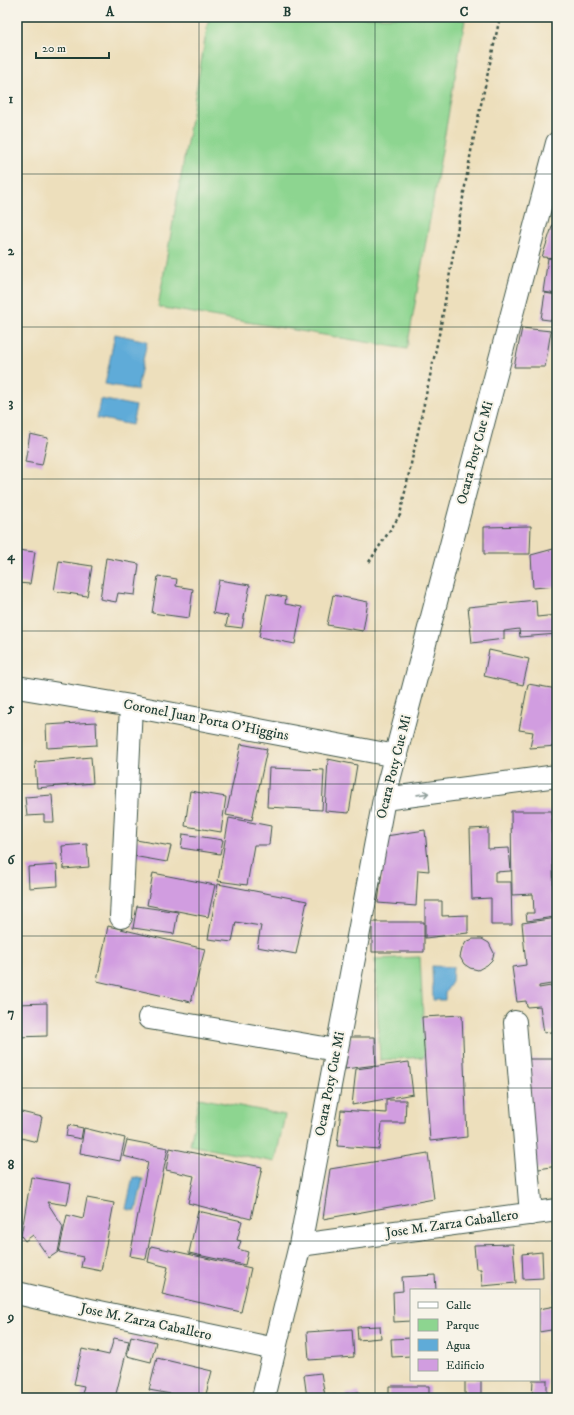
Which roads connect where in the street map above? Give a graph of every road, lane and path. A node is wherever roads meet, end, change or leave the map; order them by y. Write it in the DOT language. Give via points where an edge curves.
graph roads {
  1 [pos="500,17"];
  2 [pos="557,143"];
  3 [pos="370,562"];
  4 [pos="17,687"];
  5 [pos="131,706"];
  6 [pos="396,756"];
  7 [pos="557,776"];
  8 [pos="384,799"];
  9 [pos="120,917"];
  10 [pos="149,1018"];
  11 [pos="515,1022"];
  12 [pos="336,1050"];
  13 [pos="557,1210"];
  14 [pos="531,1214"];
  15 [pos="300,1245"];
  16 [pos="17,1293"];
  17 [pos="275,1349"];
  18 [pos="264,1398"];
  1 -- 3 [label="path" via="472,146 440,330 400,515"];
  2 -- 6 [label="street, Ocara Poty Cue Mi"];
  4 -- 5 [label="street, Coronel Juan Porta O'Higgins"];
  5 -- 6 [label="street, Coronel Juan Porta O'Higgins"];
  5 -- 9 [label="street"];
  6 -- 8 [label="street, Ocara Poty Cue Mi"];
  8 -- 7 [label="street, one-way"];
  8 -- 12 [label="street, Ocara Poty Cue Mi"];
  10 -- 12 [label="street"];
  11 -- 14 [label="street"];
  12 -- 15 [label="street, Ocara Poty Cue Mi"];
  13 -- 14 [label="street, Jose M. Zarza Caballero"];
  14 -- 15 [label="street, Jose M. Zarza Caballero"];
  15 -- 17 [label="street, Ocara Poty Cue Mi"];
  16 -- 17 [label="street, Jose M. Zarza Caballero"];
  17 -- 18 [label="street, Ocara Poty Cue Mi"];
}
